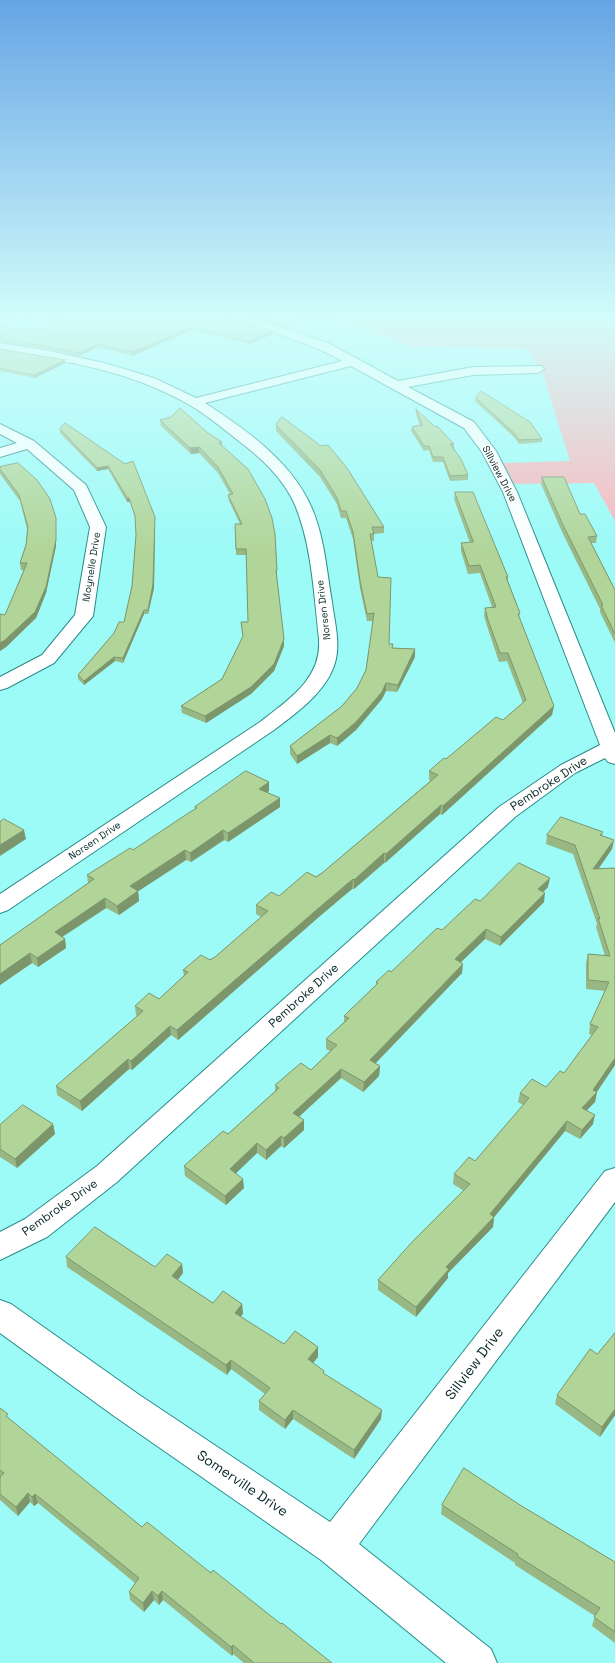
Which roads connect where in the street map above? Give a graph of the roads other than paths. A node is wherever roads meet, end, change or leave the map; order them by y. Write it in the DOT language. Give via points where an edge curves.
graph roads {
  1 [pos="176,394"];
  2 [pos="227,394"];
  3 [pos="413,394"];
  4 [pos="194,402"];
  5 [pos="0,428"];
  6 [pos="29,444"];
  7 [pos="0,453"];
  8 [pos="0,684"];
  9 [pos="613,750"];
  10 [pos="0,905"];
  11 [pos="615,1180"];
  12 [pos="0,1247"];
  13 [pos="0,1314"];
  14 [pos="334,1547"];
  15 [pos="477,1663"];
  1 -- 4 [label="street, Norsen Drive"];
  2 -- 4 [label="street"];
  3 -- 9 [label="street, Sillview Drive" via="469,426 489,451 510,492"];
  4 -- 10 [label="street, Norsen Drive" via="272,461 296,491 310,523 318,566 329,651 321,676 301,700 267,726"];
  5 -- 6 [label="street, Moynelle Drive"];
  6 -- 7 [label="street"];
  6 -- 8 [label="street, Moynelle Drive" via="81,488 98,527 84,616 48,659"];
  9 -- 12 [label="street, Pembroke Drive" via="568,769 507,812 107,1174 36,1228"];
  11 -- 14 [label="street, Sillview Drive"];
  13 -- 14 [label="street, Somerville Drive" via="126,1405"];
  14 -- 15 [label="street, Somerville Drive"];
}
